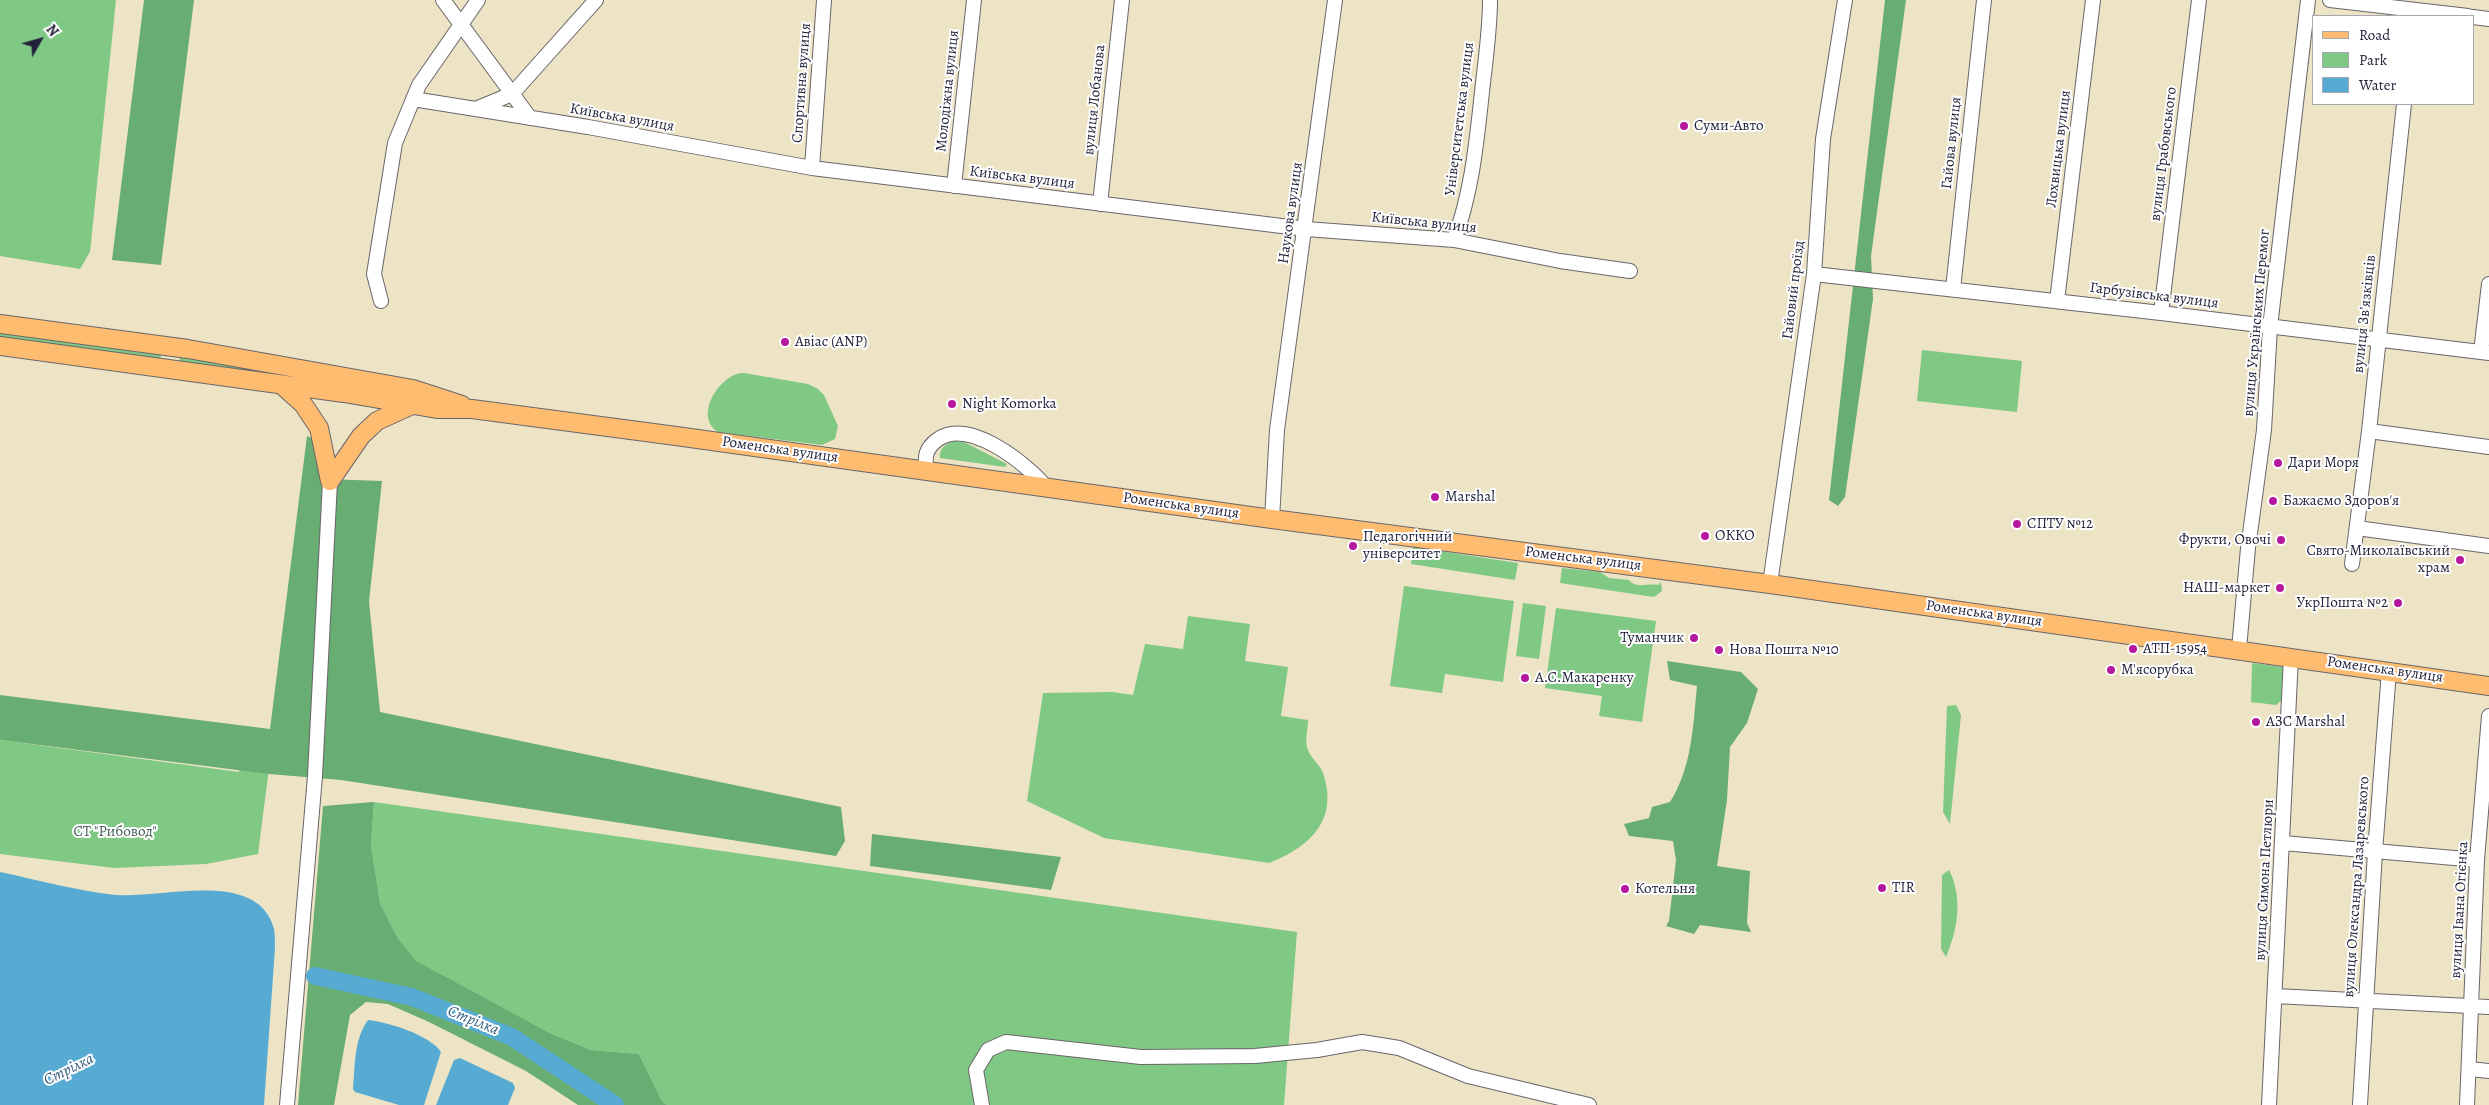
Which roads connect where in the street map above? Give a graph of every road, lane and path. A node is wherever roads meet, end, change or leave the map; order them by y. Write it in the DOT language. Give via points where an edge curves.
graph roads {
  1 [pos="442,0"];
  2 [pos="478,0"];
  3 [pos="596,0"];
  4 [pos="824,0"];
  5 [pos="974,0"];
  6 [pos="1122,0"];
  7 [pos="1335,0"];
  8 [pos="1490,0"];
  9 [pos="1845,0"];
  10 [pos="1984,0"];
  11 [pos="2093,0"];
  12 [pos="2199,0"];
  13 [pos="2308,0"];
  14 [pos="2330,0"];
  15 [pos="2414,9"];
  16 [pos="2460,15"];
  17 [pos="2474,17"];
  18 [pos="2489,19"];
  19 [pos="462,24"];
  20 [pos="512,94"];
  21 [pos="412,99"];
  22 [pos="2404,105"];
  23 [pos="478,108"];
  24 [pos="530,118"];
  25 [pos="812,168"];
  26 [pos="954,186"];
  27 [pos="1100,204"];
  28 [pos="1306,229"];
  29 [pos="1454,240"];
  30 [pos="1630,271"];
  31 [pos="1814,274"];
  32 [pos="2489,284"];
  33 [pos="1953,289"];
  34 [pos="380,301"];
  35 [pos="2057,302"];
  36 [pos="2161,313"];
  37 [pos="0,324"];
  38 [pos="2270,327"];
  39 [pos="2378,341"];
  40 [pos="0,346"];
  41 [pos="2485,352"];
  42 [pos="282,385"];
  43 [pos="412,405"];
  44 [pos="472,409"];
  45 [pos="2369,431"];
  46 [pos="2489,447"];
  47 [pos="926,470"];
  48 [pos="330,482"];
  49 [pos="1046,487"];
  50 [pos="1272,519"];
  51 [pos="2357,528"];
  52 [pos="2489,546"];
  53 [pos="2352,564"];
  54 [pos="1770,584"];
  55 [pos="2239,649"];
  56 [pos="2291,657"];
  57 [pos="2389,670"];
  58 [pos="2489,686"];
  59 [pos="2489,716"];
  60 [pos="2283,843"];
  61 [pos="2375,852"];
  62 [pos="2477,860"];
  63 [pos="2275,996"];
  64 [pos="2365,1002"];
  65 [pos="2472,1005"];
  66 [pos="2489,1007"];
  67 [pos="2470,1069"];
  68 [pos="2489,1070"];
  69 [pos="287,1105"];
  70 [pos="982,1105"];
  71 [pos="1589,1105"];
  72 [pos="2269,1105"];
  73 [pos="2360,1105"];
  74 [pos="2467,1105"];
  1 -- 19 [label="street"];
  2 -- 19 [label="street"];
  3 -- 20 [label="street"];
  4 -- 25 [label="street, Спортивна вулиця"];
  5 -- 26 [label="street, Молодіжна вулиця"];
  6 -- 27 [label="street, вулиця Лобанова"];
  7 -- 28 [label="street, Наукова вулиця"];
  8 -- 29 [label="street, Університетська вулиця" via="1470,187"];
  9 -- 31 [label="street, Гайовий проїзд" via="1823,139"];
  10 -- 33 [label="street, Гайова вулиця"];
  11 -- 35 [label="street, Лохвицька вулиця"];
  12 -- 36 [label="street, вулиця Грабовського"];
  13 -- 38 [label="street, вулиця Українських Перемог"];
  14 -- 15 [label="street"];
  15 -- 16 [label="street"];
  17 -- 18 [label="street"];
  19 -- 20 [label="street"];
  19 -- 21 [label="street"];
  20 -- 23 [label="street"];
  20 -- 24 [label="street"];
  21 -- 23 [label="street, Київська вулиця"];
  21 -- 34 [label="street" via="394,143 374,274"];
  22 -- 39 [label="street, вулиця Звʼязківців"];
  23 -- 24 [label="street, Київська вулиця"];
  24 -- 25 [label="street, Київська вулиця"];
  25 -- 26 [label="street, Київська вулиця"];
  26 -- 27 [label="street, Київська вулиця"];
  27 -- 28 [label="street, Київська вулиця"];
  28 -- 29 [label="street, Київська вулиця"];
  28 -- 50 [label="street, Наукова вулиця" via="1277,430"];
  29 -- 30 [label="street, Київська вулиця"];
  31 -- 33 [label="street, Гарбузівська вулиця"];
  31 -- 54 [label="street, Гайовий проїзд"];
  32 -- 41 [label="street"];
  33 -- 35 [label="street, Гарбузівська вулиця"];
  35 -- 36 [label="street, Гарбузівська вулиця"];
  36 -- 38 [label="street, Гарбузівська вулиця"];
  37 -- 44 [label="main road" via="188,349 412,389"];
  38 -- 39 [label="street, Гарбузівська вулиця"];
  38 -- 55 [label="street, вулиця Українських Перемог" via="2264,430 2248,548"];
  39 -- 41 [label="street, Гарбузівська вулиця"];
  39 -- 45 [label="street, вулиця Звʼязківців"];
  40 -- 42 [label="main road"];
  42 -- 43 [label="main road"];
  42 -- 48 [label="main road" via="303,404 319,428"];
  43 -- 44 [label="main road"];
  43 -- 48 [label="main road" via="377,421 361,436"];
  44 -- 47 [label="main road, Роменська вулиця"];
  45 -- 46 [label="street"];
  45 -- 51 [label="street, вулиця Звʼязківців"];
  47 -- 49 [label="main road, Роменська вулиця"];
  47 -- 49 [label="street" via="925,454 932,443 954,432 1004,451 1034,473"];
  48 -- 69 [label="street" via="315,776"];
  49 -- 50 [label="main road, Роменська вулиця"];
  50 -- 54 [label="main road, Роменська вулиця"];
  51 -- 52 [label="street"];
  51 -- 53 [label="street, вулиця Звʼязківців"];
  54 -- 55 [label="main road, Роменська вулиця"];
  55 -- 56 [label="main road, Роменська вулиця"];
  56 -- 57 [label="main road, Роменська вулиця"];
  56 -- 60 [label="street, вулиця Симона Петлюри"];
  57 -- 58 [label="main road, Роменська вулиця"];
  57 -- 61 [label="street, вулиця Олександра Лазаревського"];
  59 -- 62 [label="street, вулиця Івана Огієнка"];
  60 -- 61 [label="street"];
  60 -- 63 [label="street, вулиця Симона Петлюри"];
  61 -- 62 [label="street"];
  61 -- 64 [label="street, вулиця Олександра Лазаревського"];
  62 -- 65 [label="street, вулиця Івана Огієнка"];
  63 -- 64 [label="street"];
  63 -- 72 [label="street, вулиця Симона Петлюри"];
  64 -- 65 [label="street"];
  64 -- 73 [label="street, вулиця Олександра Лазаревського"];
  65 -- 66 [label="street"];
  65 -- 67 [label="street, вулиця Івана Огієнка"];
  67 -- 68 [label="street"];
  67 -- 74 [label="street, вулиця Івана Огієнка"];
  70 -- 71 [label="street" via="976,1070 988,1050 1006,1042 1141,1057 1256,1056 1362,1042 1399,1048 1468,1076"];
}
